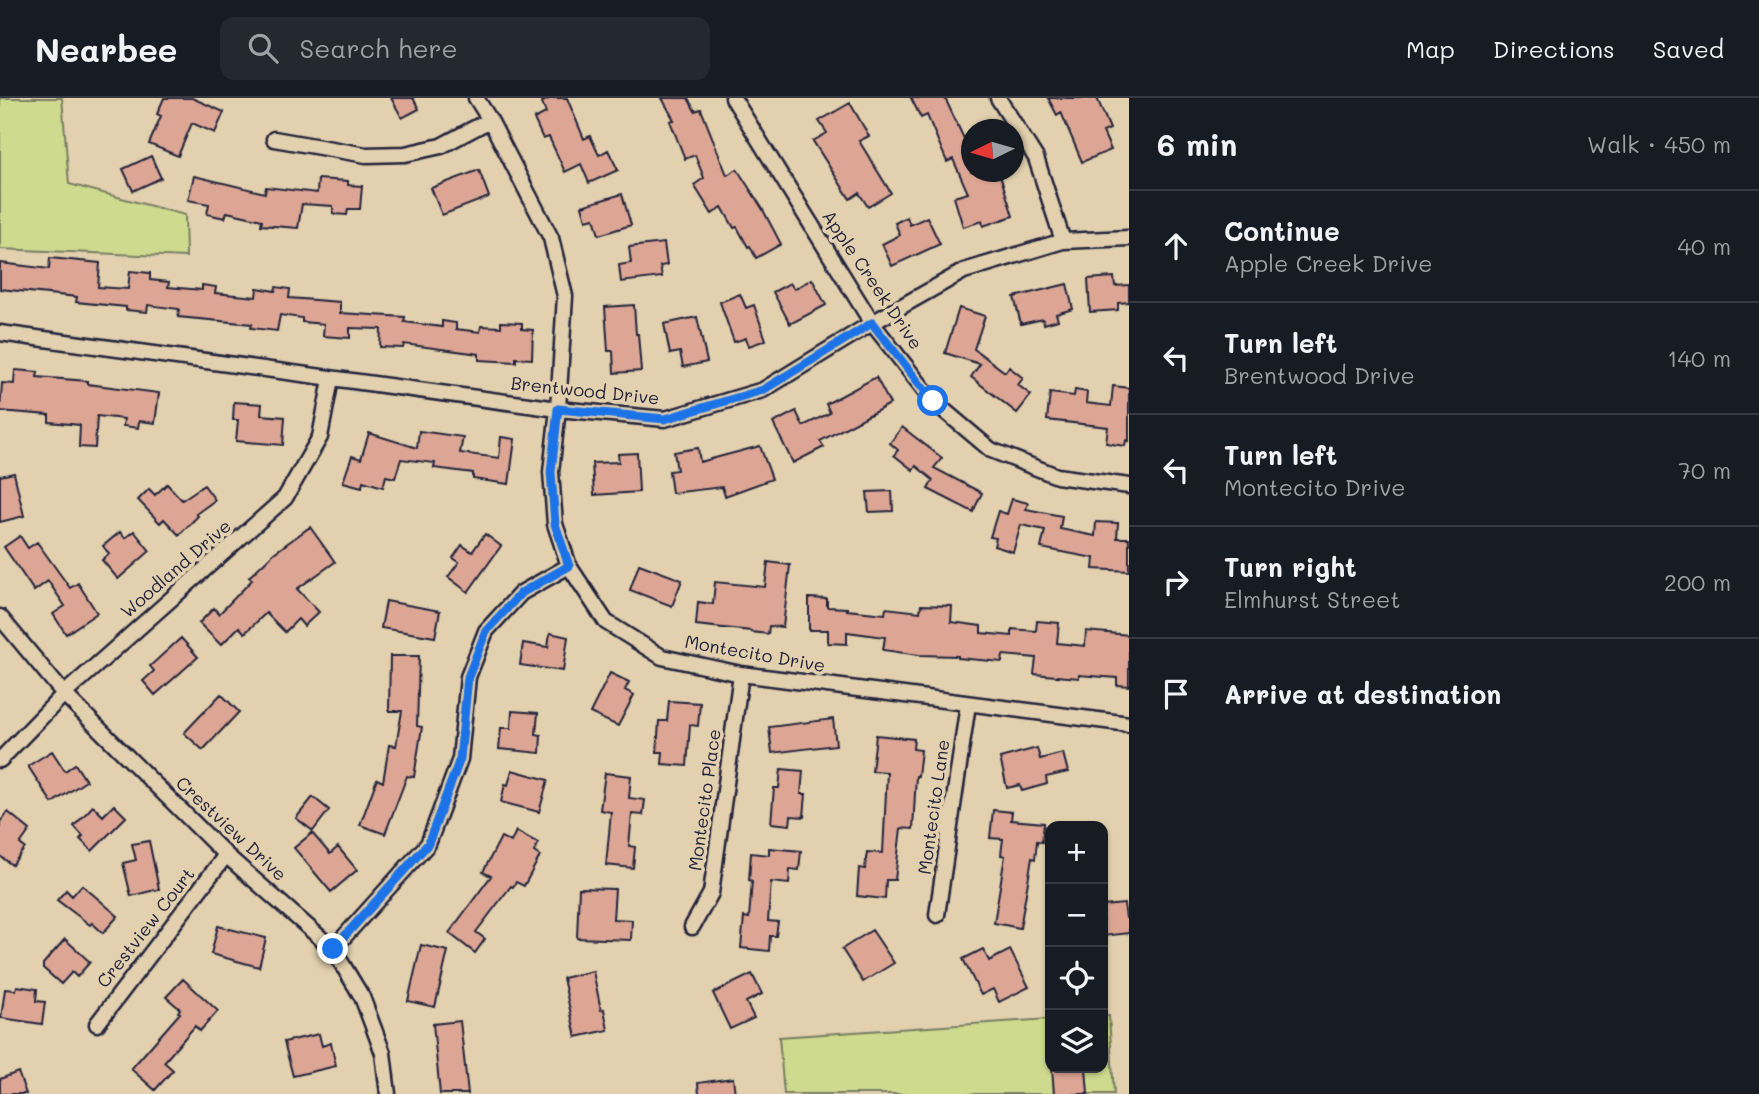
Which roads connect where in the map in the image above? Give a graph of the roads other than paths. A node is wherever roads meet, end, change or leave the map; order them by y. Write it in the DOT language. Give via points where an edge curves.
graph roads {
  1 [pos="476,98"];
  2 [pos="733,98"];
  3 [pos="998,98"];
  4 [pos="490,120"];
  5 [pos="274,139"];
  6 [pos="1129,238"];
  7 [pos="1063,241"];
  8 [pos="872,323"];
  9 [pos="0,333"];
  10 [pos="331,379"];
  11 [pos="558,409"];
  12 [pos="1129,486"];
  13 [pos="569,566"];
  14 [pos="0,617"];
  15 [pos="741,674"];
  16 [pos="64,694"];
  17 [pos="968,704"];
  18 [pos="1129,724"];
  19 [pos="0,760"];
  20 [pos="226,855"];
  21 [pos="937,915"];
  22 [pos="692,927"];
  23 [pos="333,949"];
  24 [pos="97,1024"];
  25 [pos="388,1094"];
  1 -- 4 [label="street, Montecito Drive"];
  2 -- 8 [label="street, Apple Creek Drive"];
  3 -- 7 [label="street" via="1036,158"];
  4 -- 5 [label="street" via="441,146 405,154 366,155"];
  4 -- 11 [label="street, Montecito Drive" via="551,238 565,296"];
  6 -- 7 [label="street, Brentwood Drive"];
  7 -- 8 [label="street, Brentwood Drive" via="964,271"];
  8 -- 11 [label="street, Brentwood Drive" via="763,390 665,419"];
  8 -- 12 [label="street, Apple Creek Drive" via="933,401 990,450 1057,476"];
  9 -- 10 [label="street, Brentwood Drive"];
  10 -- 11 [label="street, Brentwood Drive"];
  10 -- 16 [label="street, Woodland Drive" via="320,437 285,498"];
  11 -- 13 [label="street, Montecito Drive" via="551,472 555,524"];
  13 -- 15 [label="street, Montecito Drive" via="606,622 662,657"];
  13 -- 23 [label="street" via="521,593 486,631 468,677 460,759 428,844"];
  14 -- 16 [label="street, Crestview Drive"];
  15 -- 17 [label="street, Montecito Drive"];
  15 -- 22 [label="street, Montecito Place" via="711,893"];
  16 -- 19 [label="street, Woodland Drive"];
  16 -- 20 [label="street, Crestview Drive"];
  17 -- 18 [label="street, Montecito Drive"];
  17 -- 21 [label="street, Montecito Lane"];
  20 -- 23 [label="street, Crestview Drive"];
  20 -- 24 [label="street, Crestview Court"];
  23 -- 25 [label="street, Crestview Drive" via="362,997 383,1053"];
}
